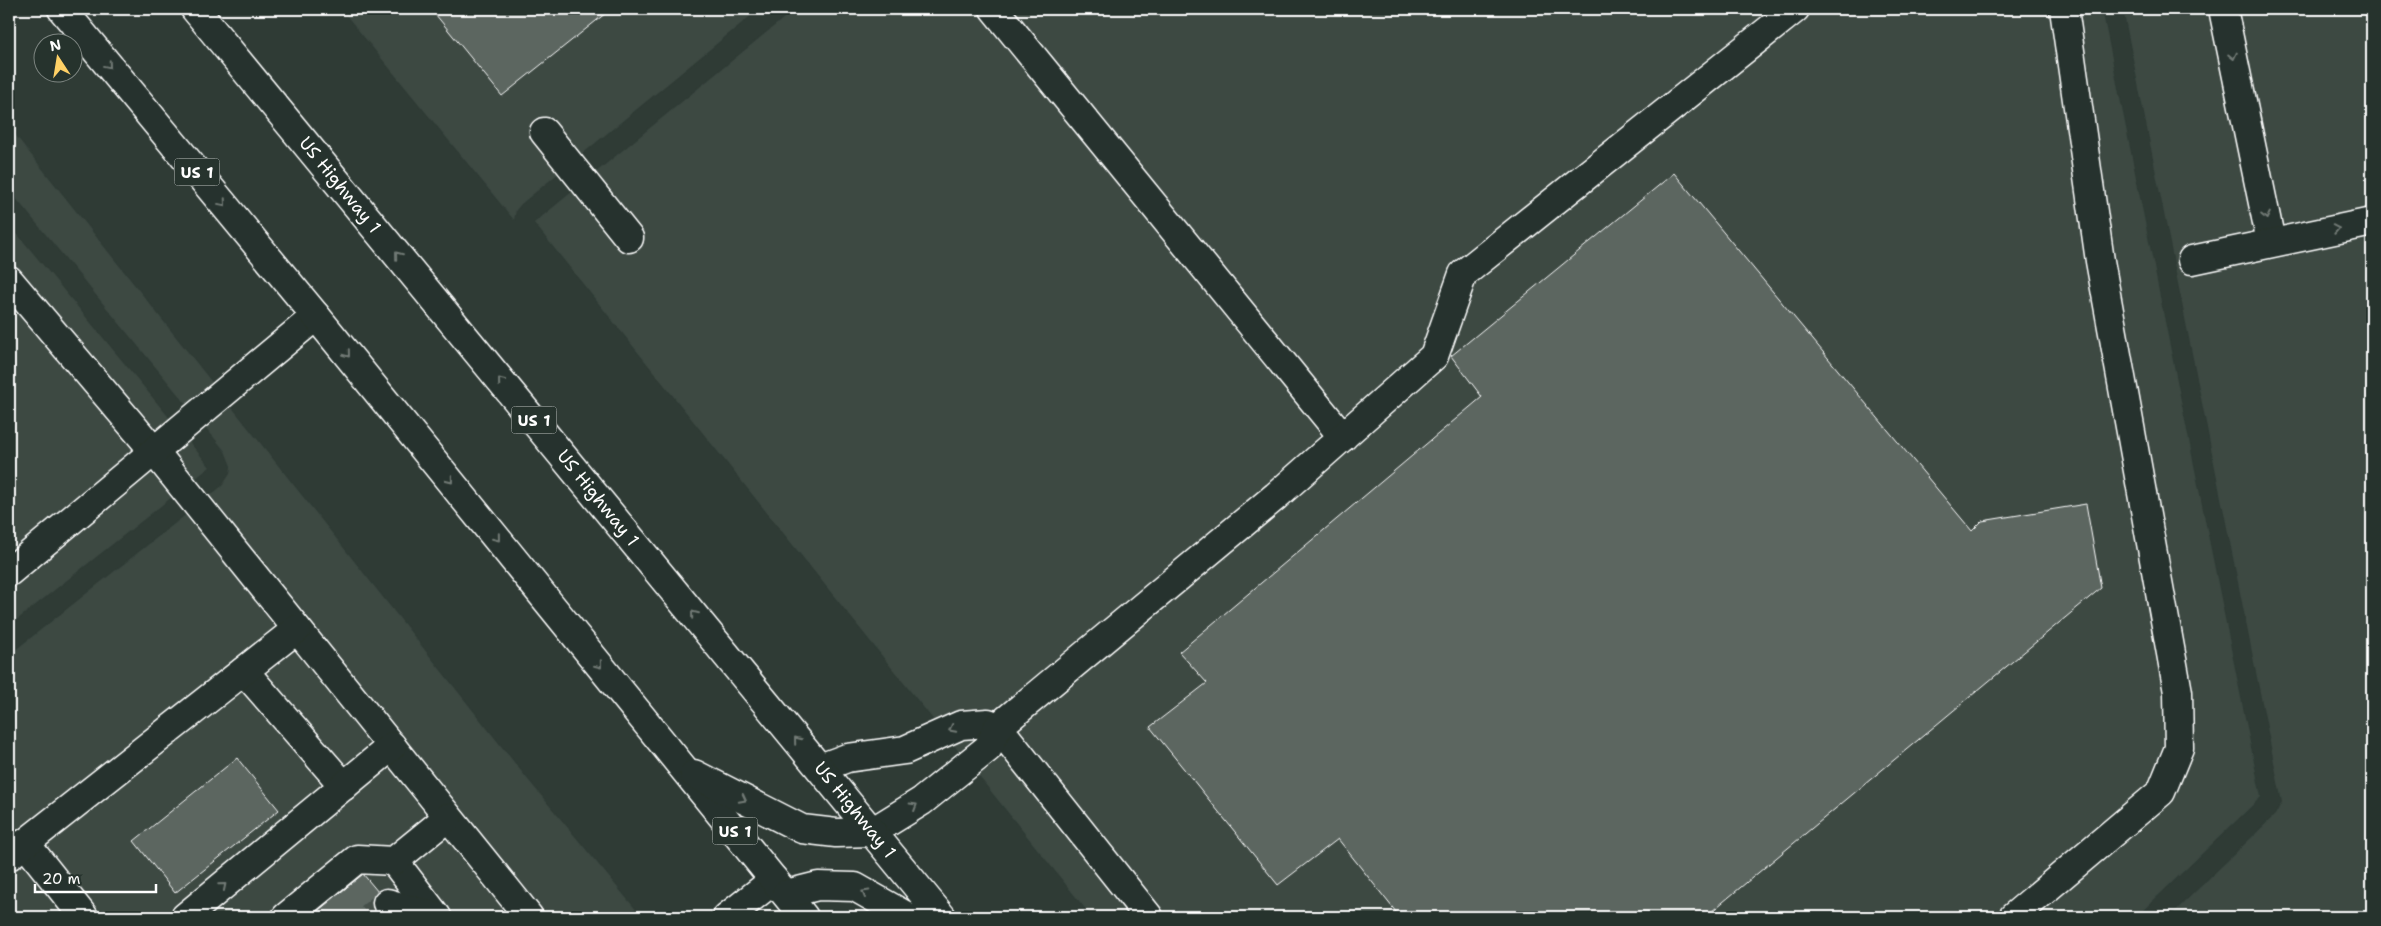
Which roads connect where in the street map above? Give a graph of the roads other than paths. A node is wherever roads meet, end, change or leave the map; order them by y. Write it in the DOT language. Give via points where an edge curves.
graph roads {
  1 [pos="62,9"];
  2 [pos="195,9"];
  3 [pos="994,9"];
  4 [pos="1795,9"];
  5 [pos="2064,9"];
  6 [pos="2223,9"];
  7 [pos="544,132"];
  8 [pos="2372,222"];
  9 [pos="628,238"];
  10 [pos="2272,242"];
  11 [pos="2192,260"];
  12 [pos="9,280"];
  13 [pos="316,316"];
  14 [pos="1343,438"];
  15 [pos="154,451"];
  16 [pos="9,572"];
  17 [pos="297,629"];
  18 [pos="244,671"];
  19 [pos="998,727"];
  20 [pos="392,746"];
  21 [pos="684,768"];
  22 [pos="820,768"];
  23 [pos="344,786"];
  24 [pos="448,817"];
  25 [pos="872,832"];
  26 [pos="17,850"];
  27 [pos="394,861"];
  28 [pos="780,887"];
  29 [pos="387,903"];
  30 [pos="84,917"];
  31 [pos="185,917"];
  32 [pos="286,917"];
  33 [pos="437,917"];
  34 [pos="529,917"];
  35 [pos="727,917"];
  36 [pos="804,917"];
  37 [pos="908,917"];
  38 [pos="942,917"];
  39 [pos="1150,917"];
  40 [pos="2013,917"];
  1 -- 13 [label="main road, US 1, one-way"];
  22 -- 2 [label="main road, US Highway 1 / US 1, one-way"];
  3 -- 14 [label="main road"];
  4 -- 14 [label="main road" via="1463,274 1434,356"];
  5 -- 40 [label="main road" via="2100,262 2178,692 2179,748 2161,792"];
  6 -- 10 [label="main road, one-way"];
  7 -- 9 [label="main road"];
  10 -- 8 [label="main road, one-way"];
  10 -- 11 [label="main road"];
  12 -- 15 [label="main road"];
  13 -- 15 [label="main road"];
  13 -- 21 [label="main road, US 1, one-way"];
  14 -- 19 [label="main road"];
  15 -- 16 [label="main road"];
  15 -- 17 [label="main road"];
  17 -- 18 [label="main road"];
  17 -- 20 [label="main road"];
  18 -- 23 [label="main road"];
  18 -- 26 [label="main road"];
  19 -- 22 [label="main road, one-way" via="988,723 961,724 905,750 847,758"];
  25 -- 19 [label="main road, one-way" via="922,801 988,748"];
  19 -- 39 [label="main road"];
  20 -- 23 [label="main road"];
  20 -- 24 [label="main road"];
  21 -- 25 [label="main road, one-way" via="802,829 836,833"];
  21 -- 28 [label="main road, US 1"];
  22 -- 25 [label="main road, US Highway 1 / US 1"];
  31 -- 23 [label="main road, one-way"];
  24 -- 27 [label="main road"];
  24 -- 34 [label="main road"];
  25 -- 38 [label="main road, US Highway 1 / US 1"];
  26 -- 30 [label="main road"];
  27 -- 32 [label="main road" via="356,859"];
  27 -- 33 [label="main road"];
  28 -- 35 [label="main road"];
  28 -- 36 [label="main road, US 1"];
  37 -- 28 [label="main road, one-way" via="855,887"];
  29 -- 33 [label="main road"];
}
